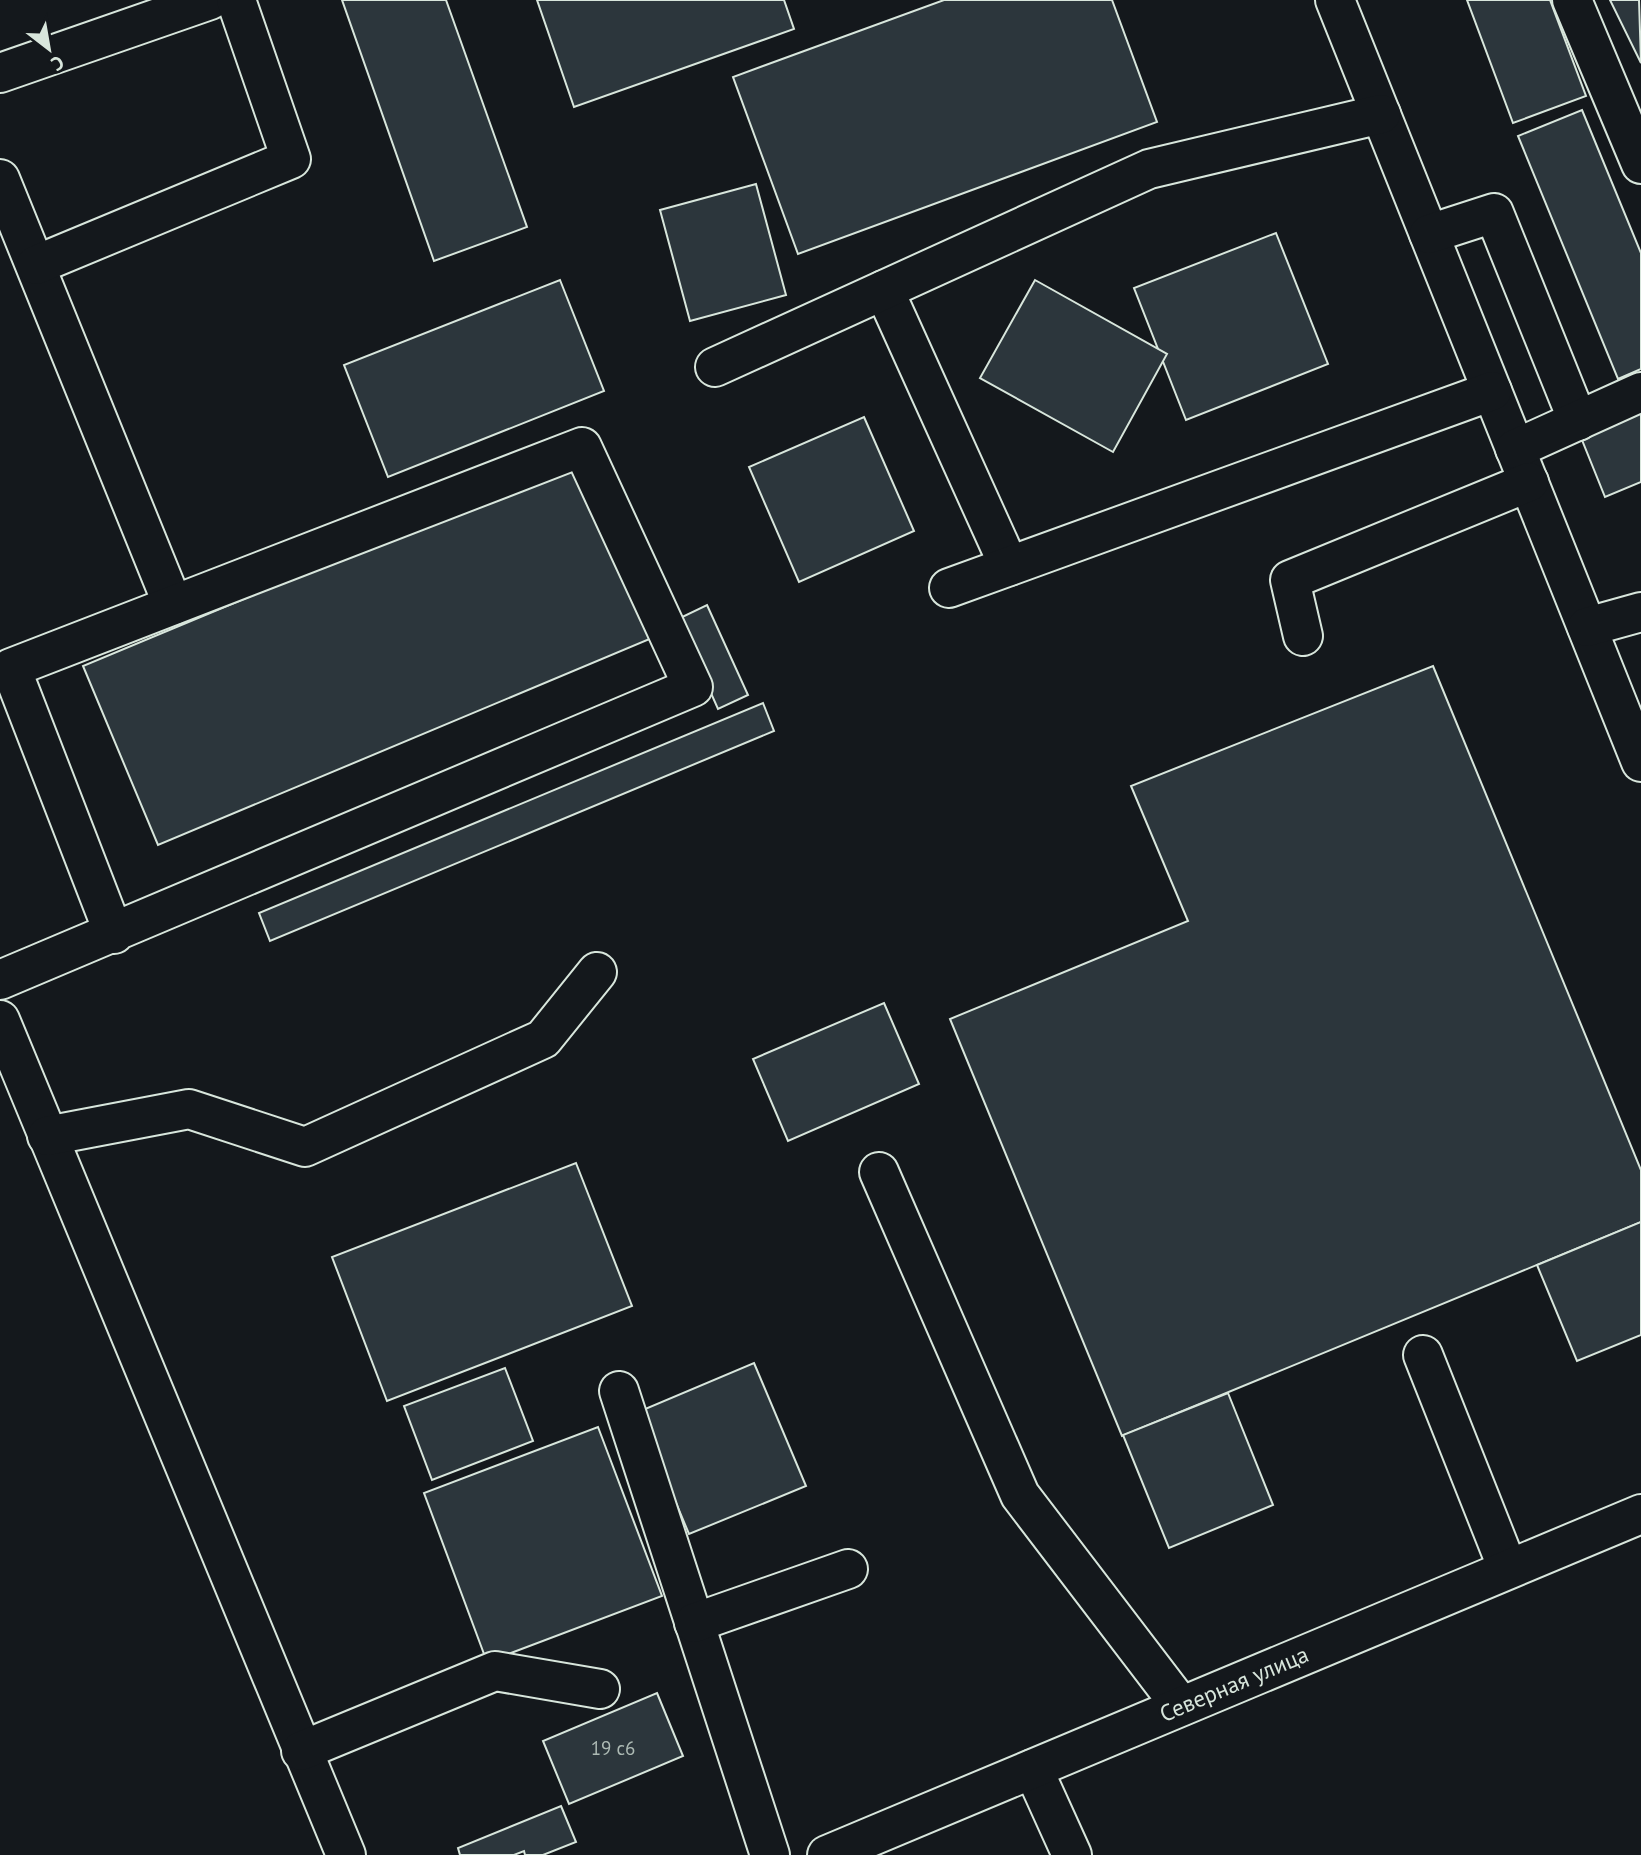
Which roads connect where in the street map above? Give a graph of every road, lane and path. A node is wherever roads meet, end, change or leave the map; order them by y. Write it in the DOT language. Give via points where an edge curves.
graph roads {
  1 [pos="210,0"];
  2 [pos="236,0"];
  3 [pos="1335,0"];
  4 [pos="1572,0"];
  5 [pos="0,73"];
  6 [pos="1381,114"];
  7 [pos="1641,164"];
  8 [pos="0,178"];
  9 [pos="1429,234"];
  10 [pos="36,265"];
  11 [pos="884,290"];
  12 [pos="715,367"];
  13 [pos="1492,391"];
  14 [pos="1641,392"];
  15 [pos="1578,421"];
  16 [pos="1522,466"];
  17 [pos="1010,566"];
  18 [pos="949,588"];
  19 [pos="173,605"];
  20 [pos="1641,612"];
  21 [pos="1587,627"];
  22 [pos="1303,636"];
  23 [pos="1641,762"];
  24 [pos="114,934"];
  25 [pos="597,972"];
  26 [pos="0,980"];
  27 [pos="0,1020"];
  28 [pos="47,1136"];
  29 [pos="879,1172"];
  30 [pos="1423,1355"];
  31 [pos="619,1391"];
  32 [pos="1641,1514"];
  33 [pos="848,1569"];
  34 [pos="1508,1569"];
  35 [pos="694,1623"];
  36 [pos="600,1689"];
  37 [pos="1181,1706"];
  38 [pos="301,1751"];
  39 [pos="1033,1769"];
  40 [pos="346,1855"];
  41 [pos="770,1855"];
  42 [pos="827,1855"];
  43 [pos="1072,1855"];
  1 -- 5 [label="main road"];
  2 -- 10 [label="main road" via="291,159"];
  3 -- 6 [label="main road"];
  4 -- 7 [label="main road"];
  6 -- 9 [label="main road"];
  6 -- 11 [label="main road" via="1149,169"];
  8 -- 10 [label="main road"];
  9 -- 13 [label="main road"];
  9 -- 15 [label="main road" via="1494,213"];
  10 -- 19 [label="main road"];
  11 -- 12 [label="main road"];
  11 -- 17 [label="main road"];
  13 -- 16 [label="main road"];
  13 -- 17 [label="main road"];
  14 -- 15 [label="main road"];
  15 -- 16 [label="main road"];
  16 -- 21 [label="main road"];
  16 -- 22 [label="main road" via="1290,580"];
  17 -- 18 [label="main road"];
  19 -- 24 [label="main road" via="11,668"];
  19 -- 24 [label="main road" via="582,446 692,687"];
  20 -- 21 [label="main road"];
  21 -- 23 [label="main road"];
  24 -- 26 [label="main road"];
  25 -- 28 [label="main road" via="543,1039 305,1147 189,1109"];
  27 -- 28 [label="main road"];
  28 -- 38 [label="main road"];
  29 -- 37 [label="main road" via="1020,1495"];
  30 -- 34 [label="main road"];
  31 -- 35 [label="main road"];
  32 -- 34 [label="main road, Северная улица"];
  33 -- 35 [label="main road"];
  34 -- 37 [label="main road, Северная улица"];
  35 -- 41 [label="main road"];
  36 -- 38 [label="main road" via="495,1671"];
  37 -- 39 [label="main road, Северная улица"];
  38 -- 40 [label="main road"];
  39 -- 42 [label="main road, Северная улица"];
  39 -- 43 [label="main road"];
}
